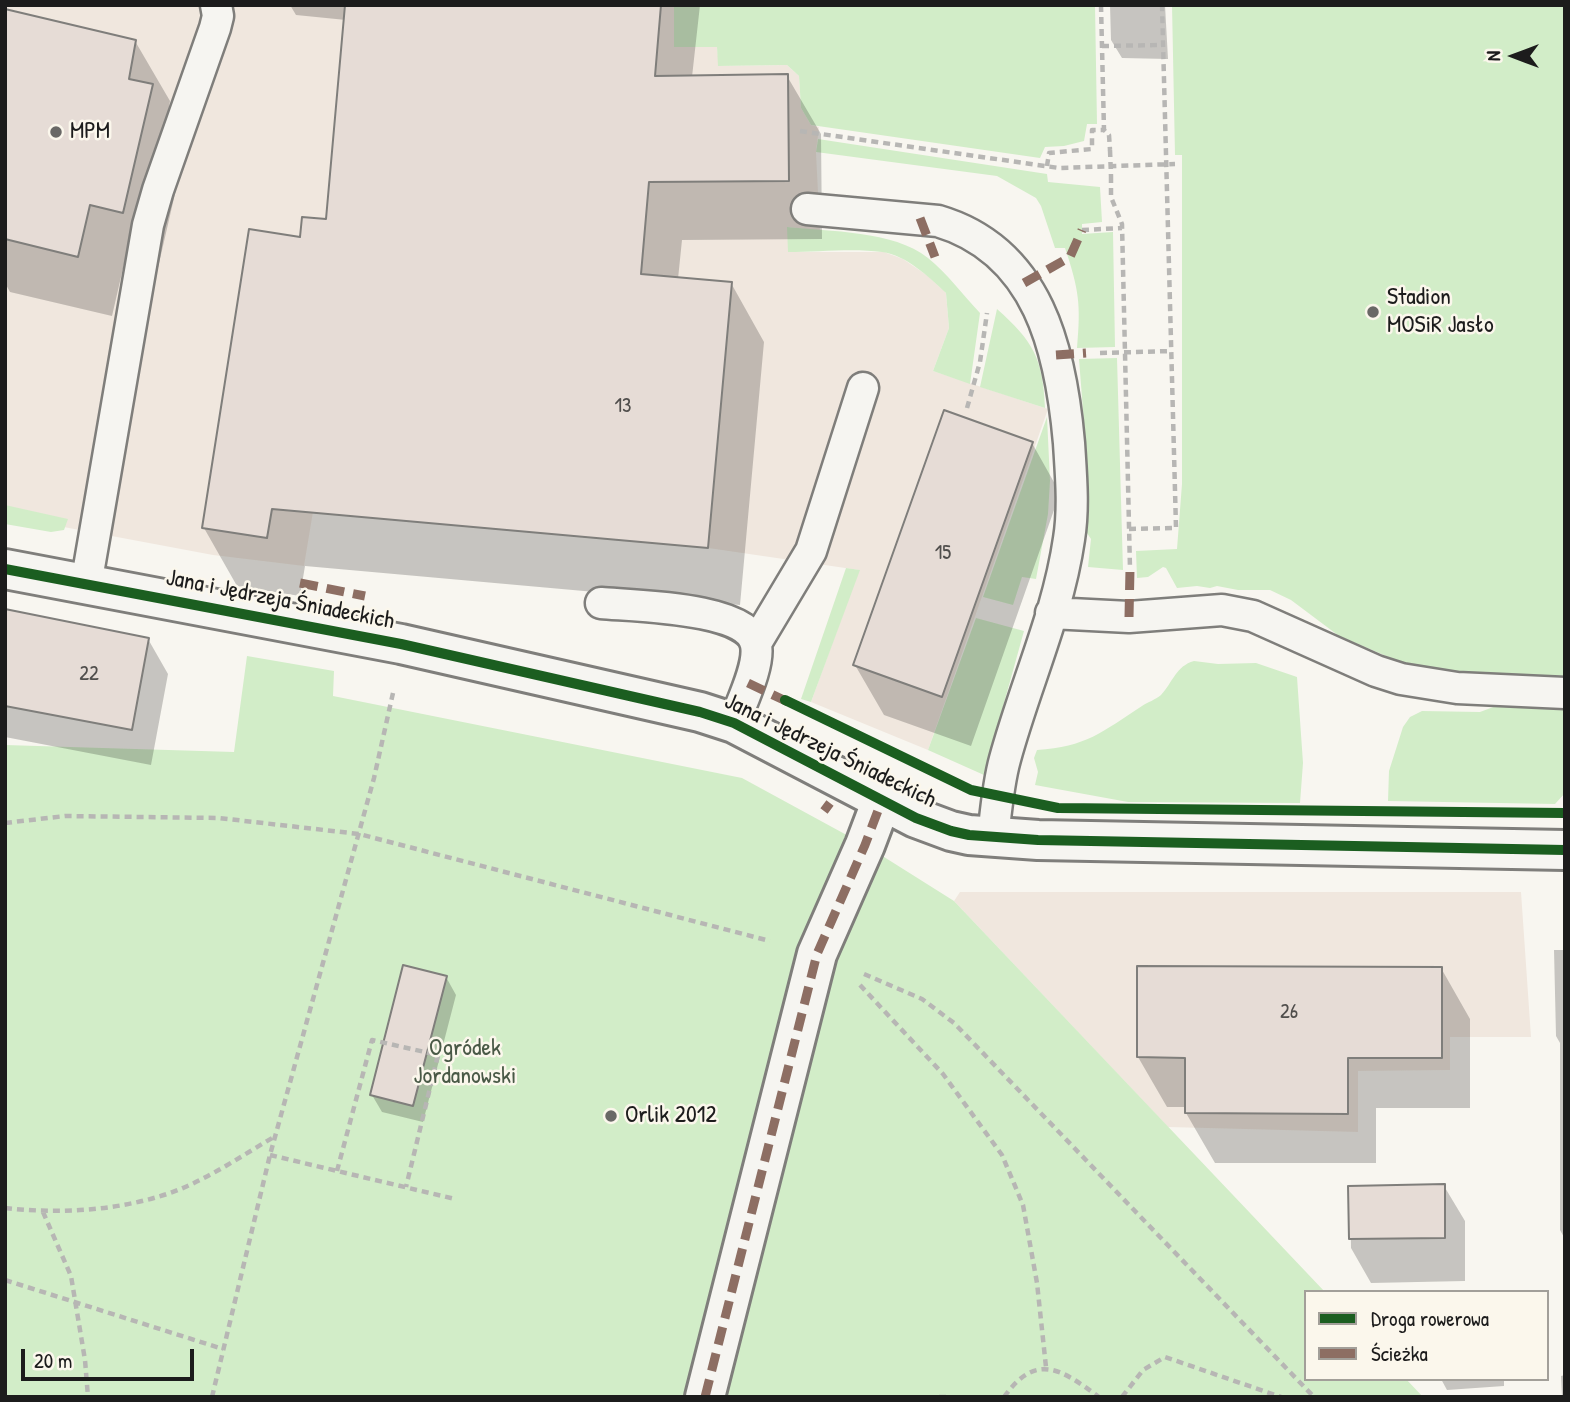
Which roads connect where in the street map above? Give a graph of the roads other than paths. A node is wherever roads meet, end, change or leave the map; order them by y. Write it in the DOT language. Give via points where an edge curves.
graph roads {
  1 [pos="216,5"];
  2 [pos="807,209"];
  3 [pos="863,388"];
  4 [pos="5,569"];
  5 [pos="86,585"];
  6 [pos="601,603"];
  7 [pos="1051,613"];
  8 [pos="756,643"];
  9 [pos="1565,693"];
  10 [pos="734,723"];
  11 [pos="882,800"];
  12 [pos="993,838"];
  13 [pos="1565,850"];
  14 [pos="705,1397"];
  1 -- 5 [label="lane" via="217,22 148,225"];
  2 -- 7 [label="lane" via="953,225 995,251 1034,297 1060,366 1071,471 1069,538"];
  3 -- 8 [label="lane" via="811,551"];
  4 -- 5 [label="street, Jana i Jędrzeja Śniadeckich"];
  5 -- 10 [label="street, Jana i Jędrzeja Śniadeckich" via="401,644 649,699"];
  6 -- 8 [label="lane" via="717,616 736,623"];
  7 -- 9 [label="lane" via="1129,617 1222,610 1253,616 1401,679 1457,688"];
  7 -- 12 [label="lane" via="1005,758"];
  8 -- 10 [label="lane" via="753,670"];
  10 -- 11 [label="street, Jana i Jędrzeja Śniadeckich"];
  11 -- 12 [label="street, Jana i Jędrzeja Śniadeckich" via="951,831"];
  11 -- 14 [label="street" via="828,958"];
  12 -- 13 [label="street, Jana i Jędrzeja Śniadeckich"];
}
